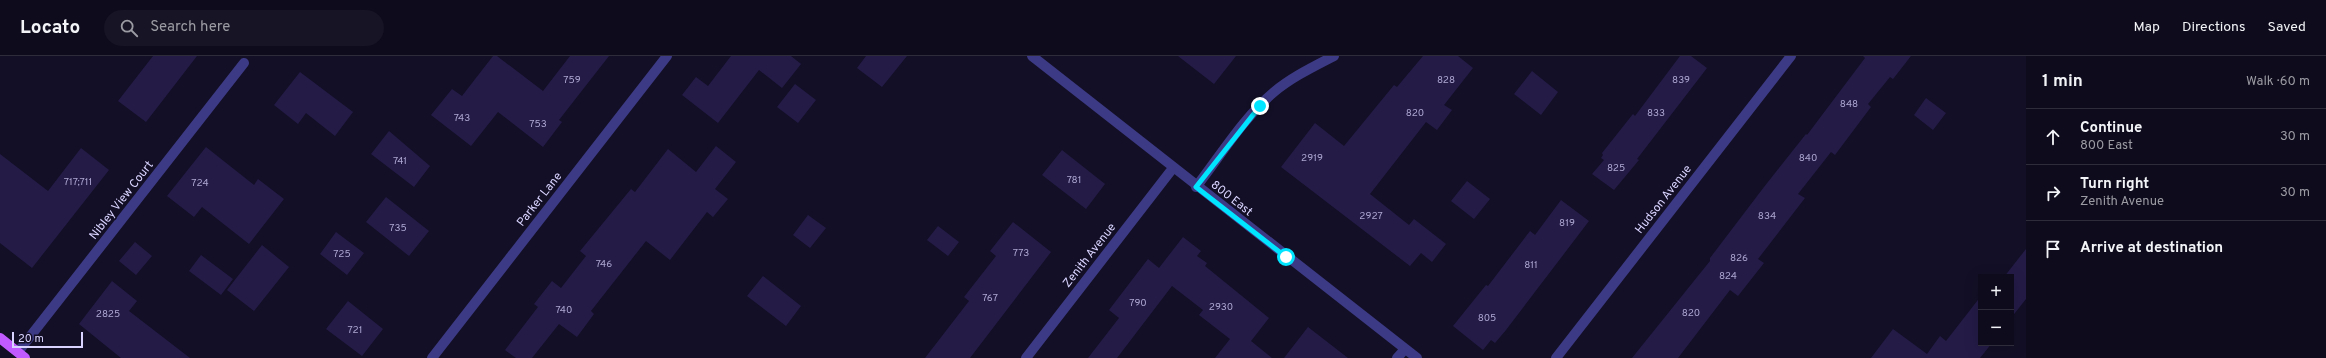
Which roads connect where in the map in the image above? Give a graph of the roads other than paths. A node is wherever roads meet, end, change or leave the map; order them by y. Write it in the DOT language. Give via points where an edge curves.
graph roads {
  1 [pos="667,56"];
  2 [pos="1032,56"];
  3 [pos="1334,56"];
  4 [pos="1791,56"];
  5 [pos="244,63"];
  6 [pos="1173,168"];
  7 [pos="1196,187"];
  8 [pos="0,338"];
  9 [pos="1404,349"];
  10 [pos="22,355"];
  11 [pos="432,358"];
  12 [pos="1026,358"];
  13 [pos="1397,358"];
  14 [pos="1417,358"];
  15 [pos="1556,358"];
  1 -- 11 [label="street, Parker Lane"];
  2 -- 6 [label="street, 800 East"];
  3 -- 7 [label="street" via="1294,77 1274,93 1254,112"];
  4 -- 15 [label="street, Hudson Avenue"];
  5 -- 10 [label="street, Nibley View Court"];
  6 -- 7 [label="street, 800 East"];
  6 -- 12 [label="street, Zenith Avenue"];
  7 -- 9 [label="street, 800 East"];
  8 -- 10 [label="main road"];
  9 -- 13 [label="street"];
  9 -- 14 [label="street, 800 East"];
}
